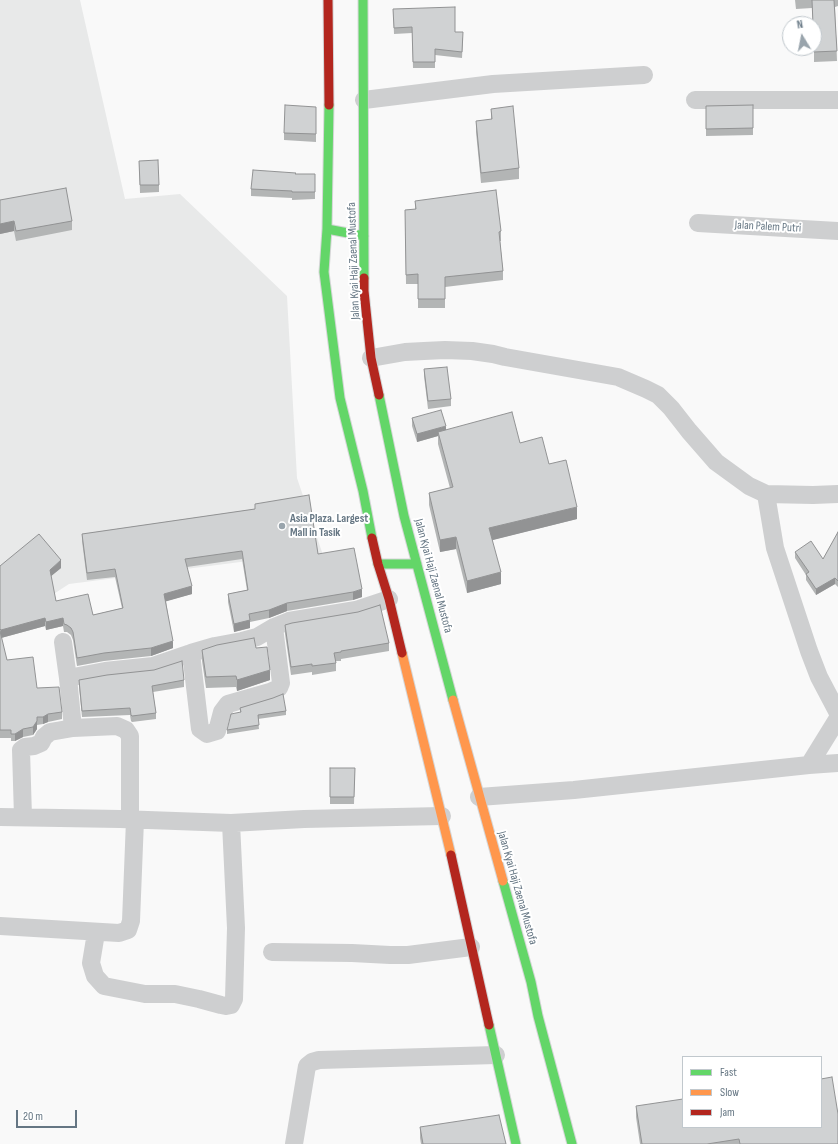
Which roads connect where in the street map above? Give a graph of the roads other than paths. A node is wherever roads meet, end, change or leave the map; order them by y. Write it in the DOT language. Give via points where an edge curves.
graph roads {
  1 [pos="328,0"];
  2 [pos="363,0"];
  3 [pos="644,75"];
  4 [pos="364,100"];
  5 [pos="695,100"];
  6 [pos="838,100"];
  7 [pos="698,223"];
  8 [pos="326,229"];
  9 [pos="838,231"];
  10 [pos="364,236"];
  11 [pos="371,358"];
  12 [pos="766,494"];
  13 [pos="838,494"];
  14 [pos="378,564"];
  15 [pos="417,564"];
  16 [pos="389,599"];
  17 [pos="274,627"];
  18 [pos="63,642"];
  19 [pos="191,653"];
  20 [pos="68,678"];
  21 [pos="838,713"];
  22 [pos="838,718"];
  23 [pos="73,728"];
  24 [pos="838,763"];
  25 [pos="810,765"];
  26 [pos="479,797"];
  27 [pos="442,816"];
  28 [pos="0,817"];
  29 [pos="23,817"];
  30 [pos="133,820"];
  31 [pos="231,823"];
  32 [pos="0,926"];
  33 [pos="96,933"];
  34 [pos="471,947"];
  35 [pos="272,952"];
  36 [pos="496,1056"];
  37 [pos="294,1144"];
  38 [pos="516,1144"];
  39 [pos="572,1144"];
  1 -- 8 [label="main road, Jalan Kyai Haji Zaenal Mustofa"];
  2 -- 4 [label="main road, Jalan Kyai Haji Zaenal Mustofa"];
  3 -- 4 [label="street" via="493,84"];
  4 -- 10 [label="main road, Jalan Kyai Haji Zaenal Mustofa"];
  5 -- 6 [label="street"];
  7 -- 9 [label="street, Jalan Palem Putri"];
  8 -- 10 [label="main road"];
  8 -- 14 [label="main road, Jalan Kyai Haji Zaenal Mustofa" via="324,272 340,398"];
  10 -- 11 [label="main road, Jalan Kyai Haji Zaenal Mustofa" via="364,291"];
  11 -- 12 [label="street" via="418,351 472,351 618,377 658,395 716,462 749,486"];
  11 -- 15 [label="main road, Jalan Kyai Haji Zaenal Mustofa" via="404,516"];
  12 -- 13 [label="street"];
  12 -- 21 [label="street" via="775,548 808,651"];
  14 -- 15 [label="main road"];
  14 -- 16 [label="main road, Jalan Kyai Haji Zaenal Mustofa"];
  15 -- 26 [label="main road, Jalan Kyai Haji Zaenal Mustofa"];
  16 -- 17 [label="street" via="356,610 289,621"];
  16 -- 27 [label="main road, Jalan Kyai Haji Zaenal Mustofa"];
  17 -- 19 [label="street" via="257,637"];
  17 -- 19 [label="street" via="281,682 279,688 228,704 222,712 217,731 207,734 200,729"];
  18 -- 20 [label="street"];
  19 -- 20 [label="street" via="153,666"];
  20 -- 23 [label="street"];
  22 -- 25 [label="street"];
  23 -- 29 [label="street" via="50,732 41,742 21,750"];
  23 -- 30 [label="street" via="117,726 126,730 130,736"];
  24 -- 25 [label="street"];
  25 -- 26 [label="street" via="574,790"];
  26 -- 39 [label="main road, Jalan Kyai Haji Zaenal Mustofa" via="531,982"];
  27 -- 31 [label="street"];
  27 -- 34 [label="main road, Jalan Kyai Haji Zaenal Mustofa"];
  28 -- 29 [label="street"];
  29 -- 30 [label="street"];
  30 -- 31 [label="street"];
  30 -- 33 [label="street" via="131,921 128,930 120,933"];
  31 -- 33 [label="street" via="236,928 234,999 231,1005 175,994 138,994 104,986 95,976 91,963"];
  32 -- 33 [label="street"];
  34 -- 35 [label="street" via="408,955"];
  34 -- 36 [label="main road, Jalan Kyai Haji Zaenal Mustofa"];
  36 -- 37 [label="street" via="312,1062 307,1066"];
  36 -- 38 [label="main road, Jalan Kyai Haji Zaenal Mustofa"];
}
